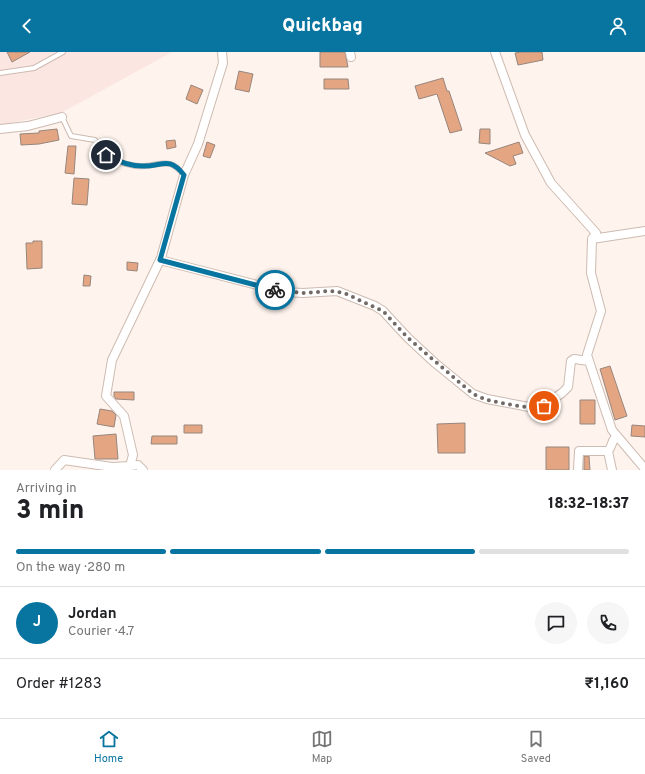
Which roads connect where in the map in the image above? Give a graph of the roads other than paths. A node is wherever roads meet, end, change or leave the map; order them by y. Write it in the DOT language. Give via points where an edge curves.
graph roads {
  1 [pos="63,52"];
  2 [pos="222,52"];
  3 [pos="495,52"];
  4 [pos="0,73"];
  5 [pos="62,117"];
  6 [pos="0,129"];
  7 [pos="184,175"];
  8 [pos="645,231"];
  9 [pos="592,239"];
  10 [pos="160,260"];
  11 [pos="589,361"];
  12 [pos="617,436"];
  13 [pos="608,451"];
  14 [pos="130,466"];
  15 [pos="642,468"];
  16 [pos="55,470"];
  17 [pos="143,470"];
  18 [pos="578,470"];
  19 [pos="612,470"];
  1 -- 4 [label="lane" via="34,68"];
  2 -- 7 [label="street" via="223,63 219,78 198,144"];
  3 -- 9 [label="street" via="525,135 551,183 596,233"];
  5 -- 6 [label="street" via="35,125"];
  5 -- 7 [label="lane" via="71,136 95,140 102,152 115,160 133,166 171,163"];
  7 -- 10 [label="street"];
  8 -- 9 [label="street"];
  9 -- 11 [label="street" via="591,273 601,311 587,355"];
  10 -- 11 [label="street" via="286,292 344,293 383,311 435,364 473,394 487,400 534,408 544,406 568,387 571,361"];
  10 -- 14 [label="street" via="112,360 106,396 124,416 133,455"];
  11 -- 12 [label="street" via="612,430"];
  12 -- 13 [label="street" via="612,440 611,449"];
  12 -- 15 [label="street"];
  13 -- 18 [label="street" via="579,452"];
  13 -- 19 [label="street"];
  14 -- 16 [label="street" via="112,467 64,460"];
  14 -- 17 [label="street" via="138,465"];
}
